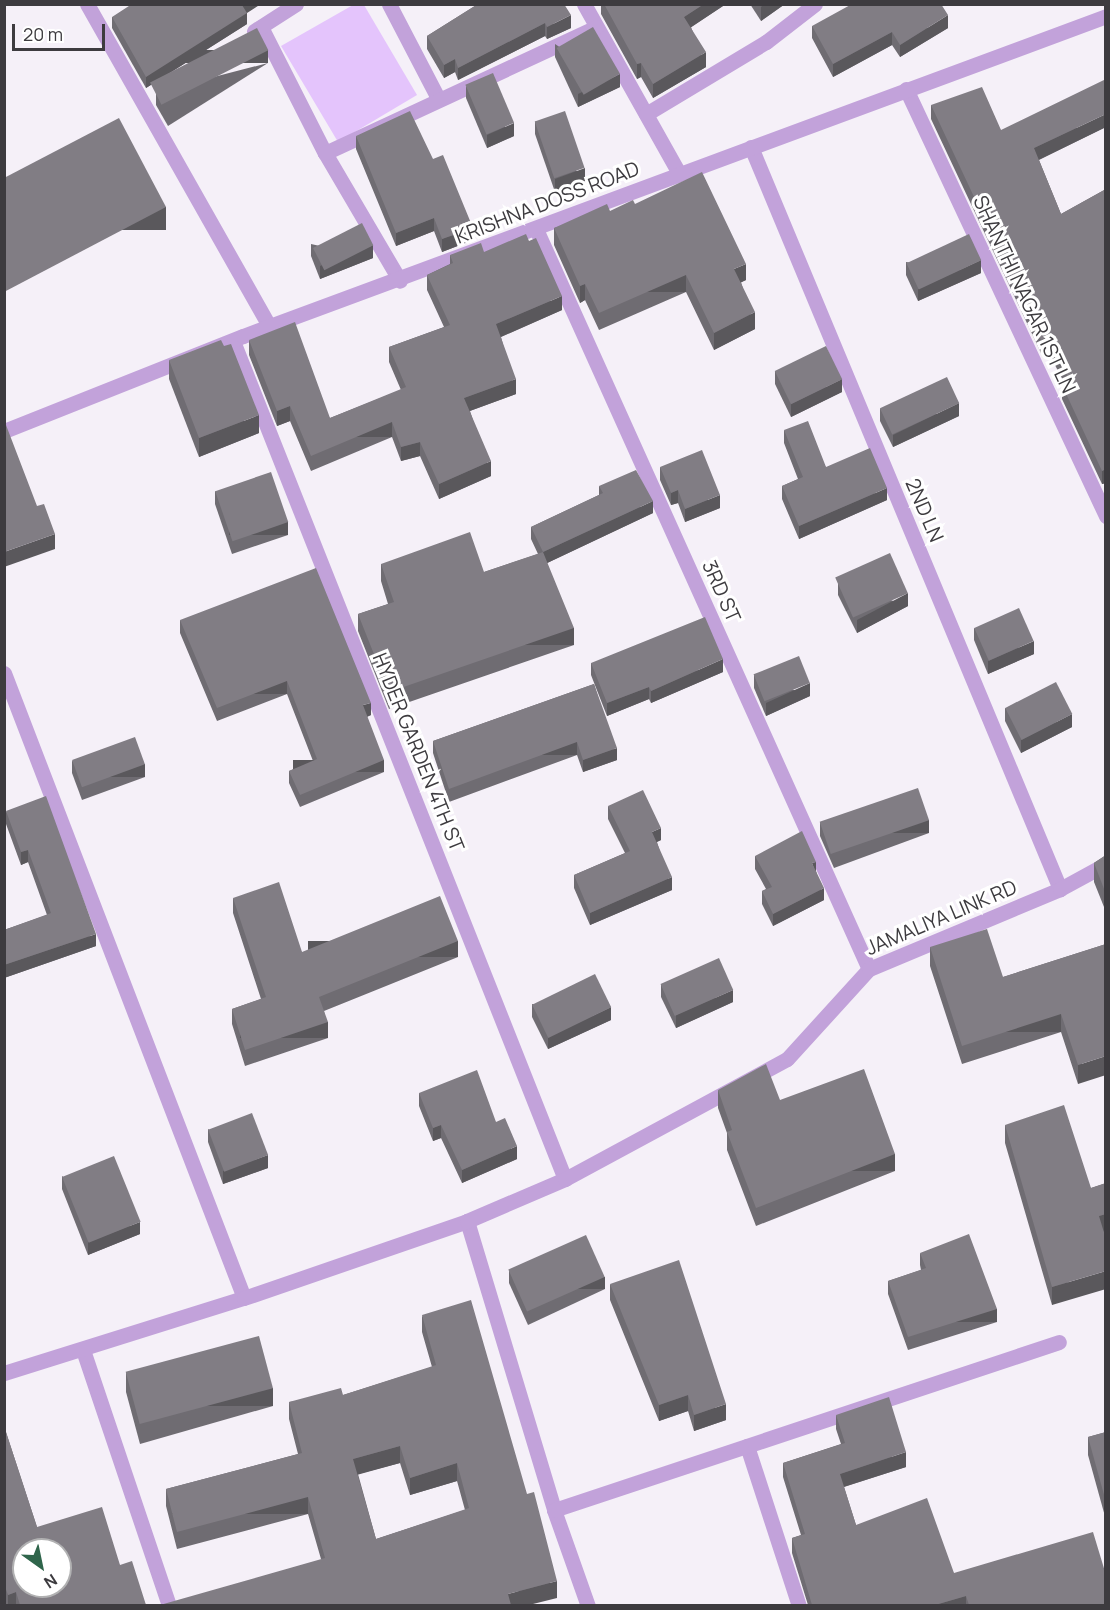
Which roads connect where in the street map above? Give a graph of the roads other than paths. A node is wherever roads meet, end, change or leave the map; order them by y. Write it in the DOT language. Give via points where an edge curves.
graph roads {
  1 [pos="87,4"];
  2 [pos="296,4"];
  3 [pos="389,4"];
  4 [pos="584,4"];
  5 [pos="815,4"];
  6 [pos="1104,19"];
  7 [pos="261,27"];
  8 [pos="596,27"];
  9 [pos="241,39"];
  10 [pos="906,89"];
  11 [pos="438,98"];
  12 [pos="646,114"];
  13 [pos="750,147"];
  14 [pos="325,153"];
  15 [pos="679,173"];
  16 [pos="536,229"];
  17 [pos="400,281"];
  18 [pos="270,327"];
  19 [pos="233,340"];
  20 [pos="4,430"];
  21 [pos="1106,516"];
  22 [pos="4,673"];
  23 [pos="1106,864"];
  24 [pos="1060,889"];
  25 [pos="870,969"];
  26 [pos="565,1179"];
  27 [pos="467,1221"];
  28 [pos="244,1298"];
  29 [pos="1059,1342"];
  30 [pos="82,1350"];
  31 [pos="4,1373"];
  32 [pos="747,1446"];
  33 [pos="554,1510"];
  34 [pos="169,1605"];
  35 [pos="588,1605"];
  36 [pos="799,1605"];
  1 -- 18 [label="street" via="147,99"];
  2 -- 7 [label="street"];
  3 -- 11 [label="street"];
  4 -- 8 [label="street"];
  5 -- 12 [label="street" via="766,42"];
  6 -- 10 [label="street, KRISHNA DOSS ROAD"];
  7 -- 9 [label="street"];
  7 -- 14 [label="street"];
  8 -- 11 [label="street"];
  8 -- 12 [label="street"];
  10 -- 13 [label="street, KRISHNA DOSS ROAD"];
  10 -- 21 [label="street, SHANTHI NAGAR 1ST LN"];
  11 -- 14 [label="street"];
  12 -- 15 [label="street"];
  13 -- 15 [label="street, KRISHNA DOSS ROAD"];
  13 -- 24 [label="street, 2ND LN"];
  14 -- 17 [label="street"];
  15 -- 16 [label="street, KRISHNA DOSS ROAD"];
  16 -- 17 [label="street, KRISHNA DOSS ROAD"];
  16 -- 25 [label="street, 3RD ST"];
  17 -- 18 [label="street, KRISHNA DOSS ROAD"];
  18 -- 19 [label="street, KRISHNA DOSS ROAD"];
  19 -- 20 [label="street, KRISHNA DOSS ROAD"];
  19 -- 26 [label="street, HYDER GARDEN 4TH ST"];
  22 -- 28 [label="street"];
  23 -- 24 [label="street, JAMALIYA LINK RD"];
  24 -- 25 [label="street, JAMALIYA LINK RD"];
  25 -- 26 [label="street, JAMALIYA LINK RD" via="788,1059"];
  26 -- 27 [label="street, JAMALIYA LINK RD"];
  27 -- 28 [label="street, JAMALIYA LINK RD"];
  27 -- 33 [label="street"];
  28 -- 30 [label="street, JAMALIYA LINK RD"];
  29 -- 32 [label="street"];
  30 -- 31 [label="street, JAMALIYA LINK RD"];
  30 -- 34 [label="street"];
  32 -- 33 [label="street"];
  32 -- 36 [label="street"];
  33 -- 35 [label="street"];
}
